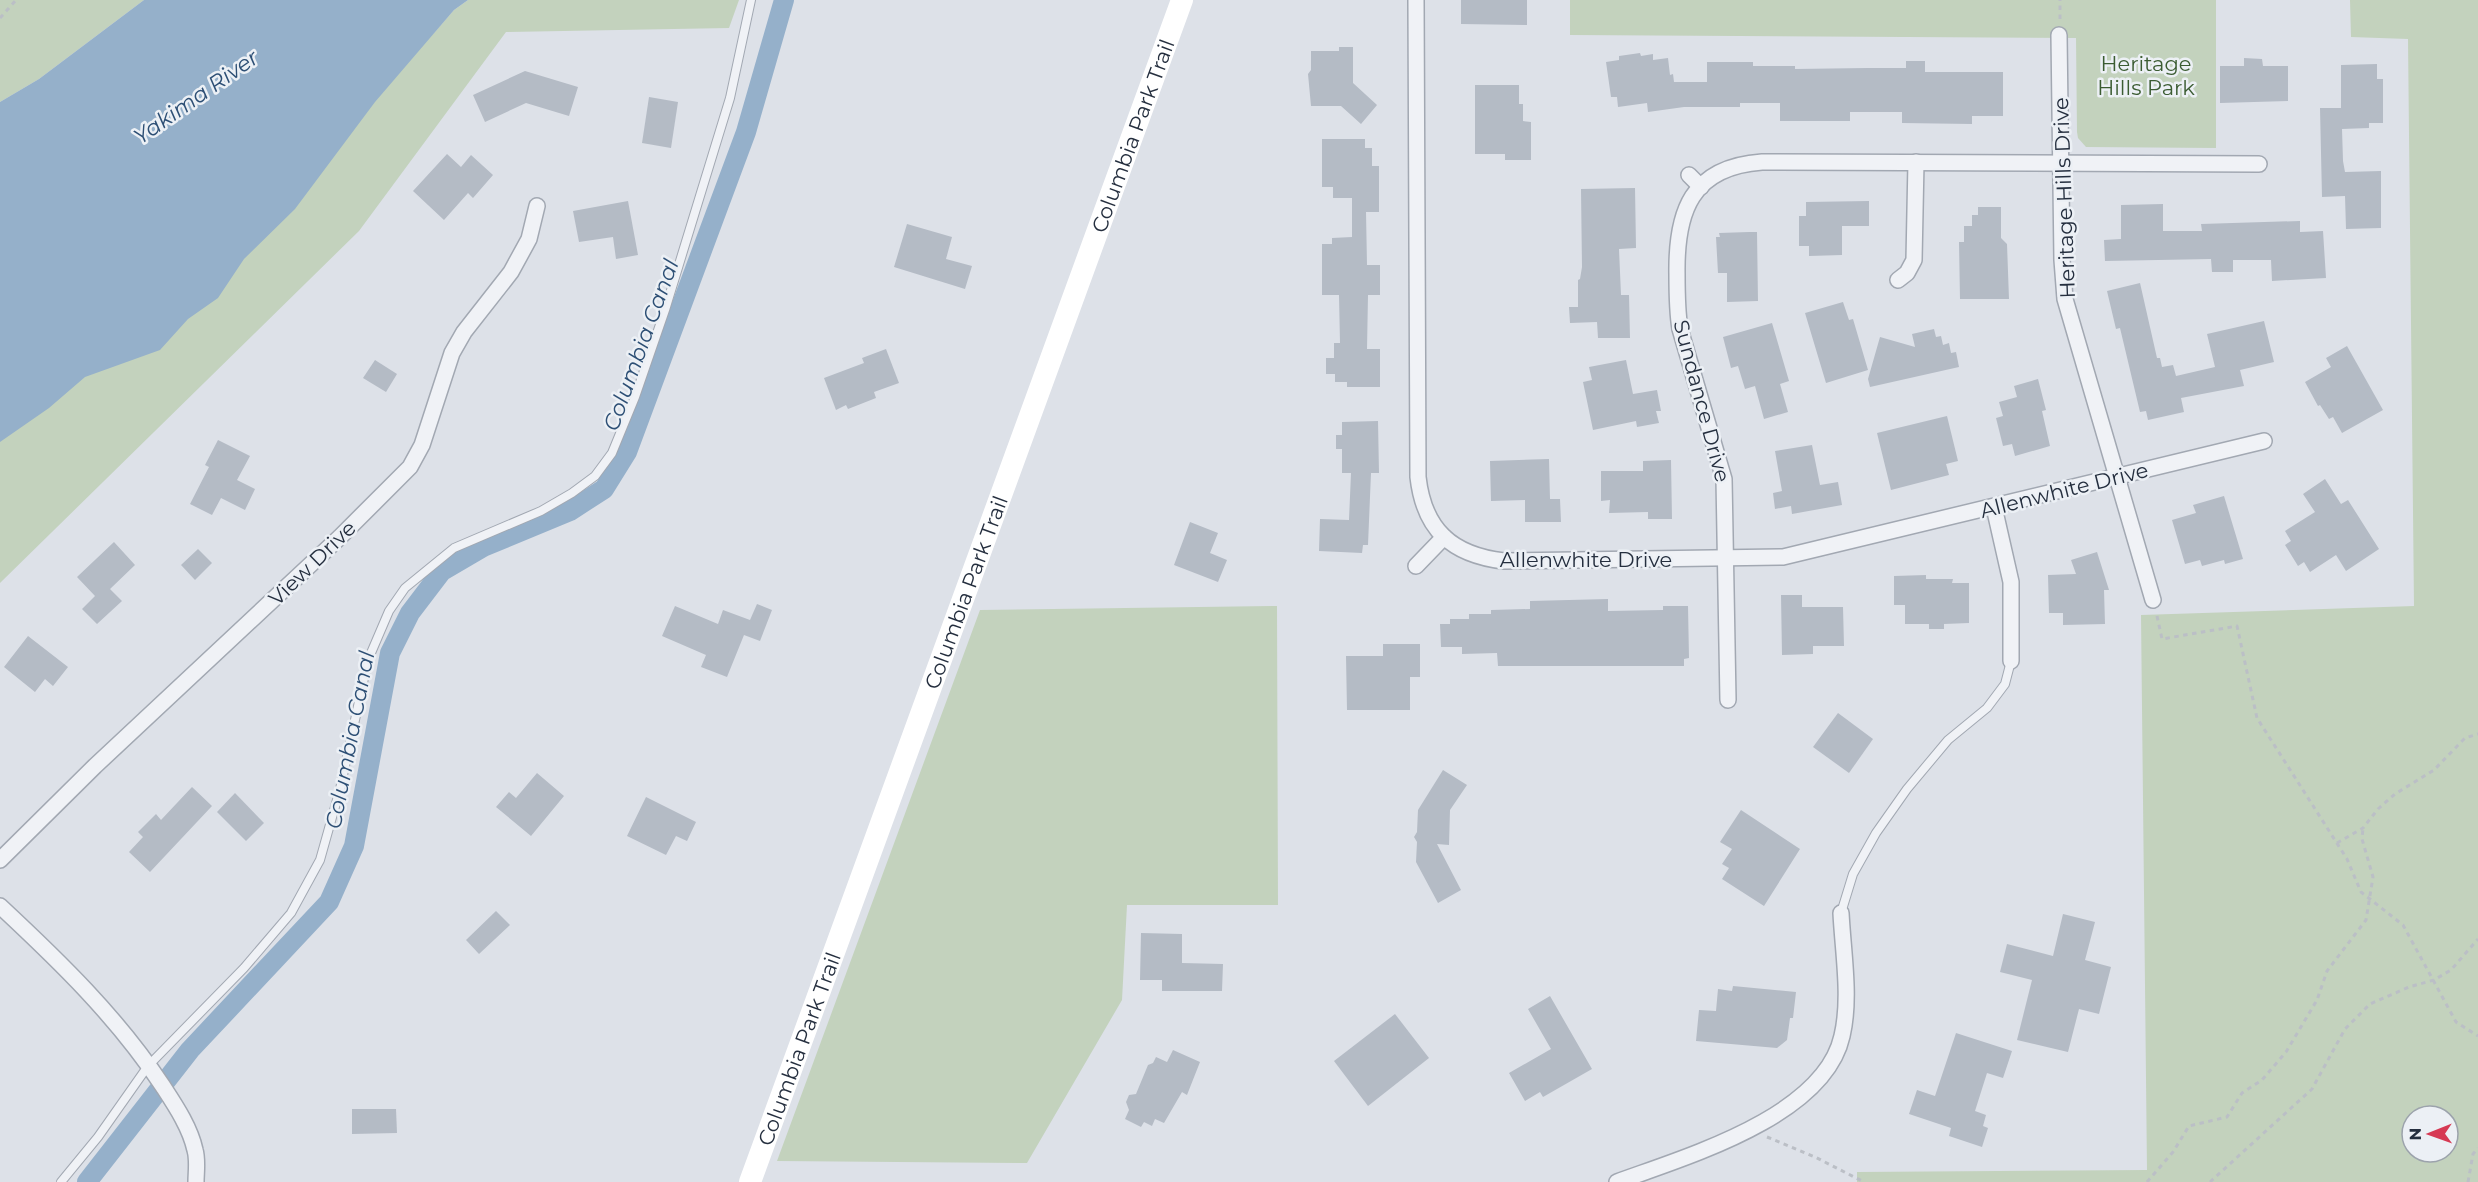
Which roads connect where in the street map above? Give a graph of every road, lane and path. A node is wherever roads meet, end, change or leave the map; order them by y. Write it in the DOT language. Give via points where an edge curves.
graph roads {
  1 [pos="16,0"];
  2 [pos="751,0"];
  3 [pos="1182,0"];
  4 [pos="1416,0"];
  5 [pos="0,18"];
  6 [pos="2059,34"];
  7 [pos="1916,162"];
  8 [pos="2061,164"];
  9 [pos="2259,164"];
  10 [pos="1689,175"];
  11 [pos="1701,188"];
  12 [pos="537,206"];
  13 [pos="1898,280"];
  14 [pos="2264,441"];
  15 [pos="2117,477"];
  16 [pos="1994,507"];
  17 [pos="1444,537"];
  18 [pos="1725,559"];
  19 [pos="1416,566"];
  20 [pos="2153,600"];
  21 [pos="2011,661"];
  22 [pos="1728,699"];
  23 [pos="2478,734"];
  24 [pos="2363,828"];
  25 [pos="2337,843"];
  26 [pos="0,860"];
  27 [pos="2371,900"];
  28 [pos="0,906"];
  29 [pos="1841,913"];
  30 [pos="2478,939"];
  31 [pos="2434,980"];
  32 [pos="2478,1036"];
  33 [pos="152,1071"];
  34 [pos="1749,1130"];
  35 [pos="2478,1148"];
  36 [pos="61,1182"];
  37 [pos="196,1182"];
  38 [pos="750,1182"];
  39 [pos="1617,1182"];
  40 [pos="1864,1182"];
  41 [pos="2147,1182"];
  42 [pos="2210,1182"];
  43 [pos="2468,1182"];
  1 -- 5 [label="path"];
  2 -- 33 [label="lane" via="730,98 668,299 612,453 595,476 572,493 541,511 454,548 405,588 389,611 368,660 340,789 315,869 291,913"];
  3 -- 38 [label="main road, Columbia Park Trail"];
  4 -- 17 [label="street, Allenwhite Drive" via="1418,477 1425,509"];
  6 -- 8 [label="street, Heritage Hills Drive"];
  7 -- 8 [label="street, Sundance Drive"];
  7 -- 11 [label="street, Sundance Drive" via="1744,163 1719,172"];
  7 -- 13 [label="street" via="1914,260"];
  8 -- 9 [label="street, Sundance Drive"];
  8 -- 15 [label="street, Heritage Hills Drive" via="2066,299"];
  10 -- 11 [label="street"];
  11 -- 18 [label="street, Sundance Drive" via="1685,209 1678,232 1677,306 1680,329 1724,479"];
  12 -- 26 [label="street, View Drive" via="529,239 511,272 452,353 422,445 410,467"];
  14 -- 15 [label="street, Allenwhite Drive"];
  15 -- 16 [label="street, Allenwhite Drive"];
  15 -- 20 [label="street, Heritage Hills Drive"];
  16 -- 18 [label="street, Allenwhite Drive" via="1813,552"];
  16 -- 21 [label="street" via="2011,582"];
  17 -- 18 [label="street, Allenwhite Drive" via="1476,556 1504,561"];
  17 -- 19 [label="street"];
  18 -- 22 [label="street, Sundance Drive"];
  20 -- 25 [label="path" via="2162,639 2237,626 2257,718"];
  21 -- 29 [label="lane" via="2005,684 1987,708 1948,740 1876,833 1853,874"];
  23 -- 24 [label="path" via="2465,738 2434,770 2395,794"];
  24 -- 25 [label="path"];
  24 -- 27 [label="path" via="2362,839 2373,877"];
  25 -- 27 [label="path" via="2361,892"];
  27 -- 31 [label="path" via="2403,925"];
  27 -- 41 [label="path" via="2366,920 2327,971 2317,1000 2286,1052 2262,1080 2242,1094 2227,1117 2189,1126"];
  28 -- 33 [label="street" via="64,965"];
  29 -- 34 [label="street" via="1845,1017 1837,1053 1807,1092"];
  30 -- 31 [label="path" via="2451,969"];
  31 -- 32 [label="path" via="2456,1022"];
  31 -- 42 [label="path" via="2370,1004 2345,1029 2312,1089"];
  33 -- 36 [label="lane"];
  33 -- 37 [label="street" via="189,1132 196,1152"];
  34 -- 39 [label="street"];
  34 -- 40 [label="path"];
  35 -- 43 [label="path" via="2473,1154"];
}
